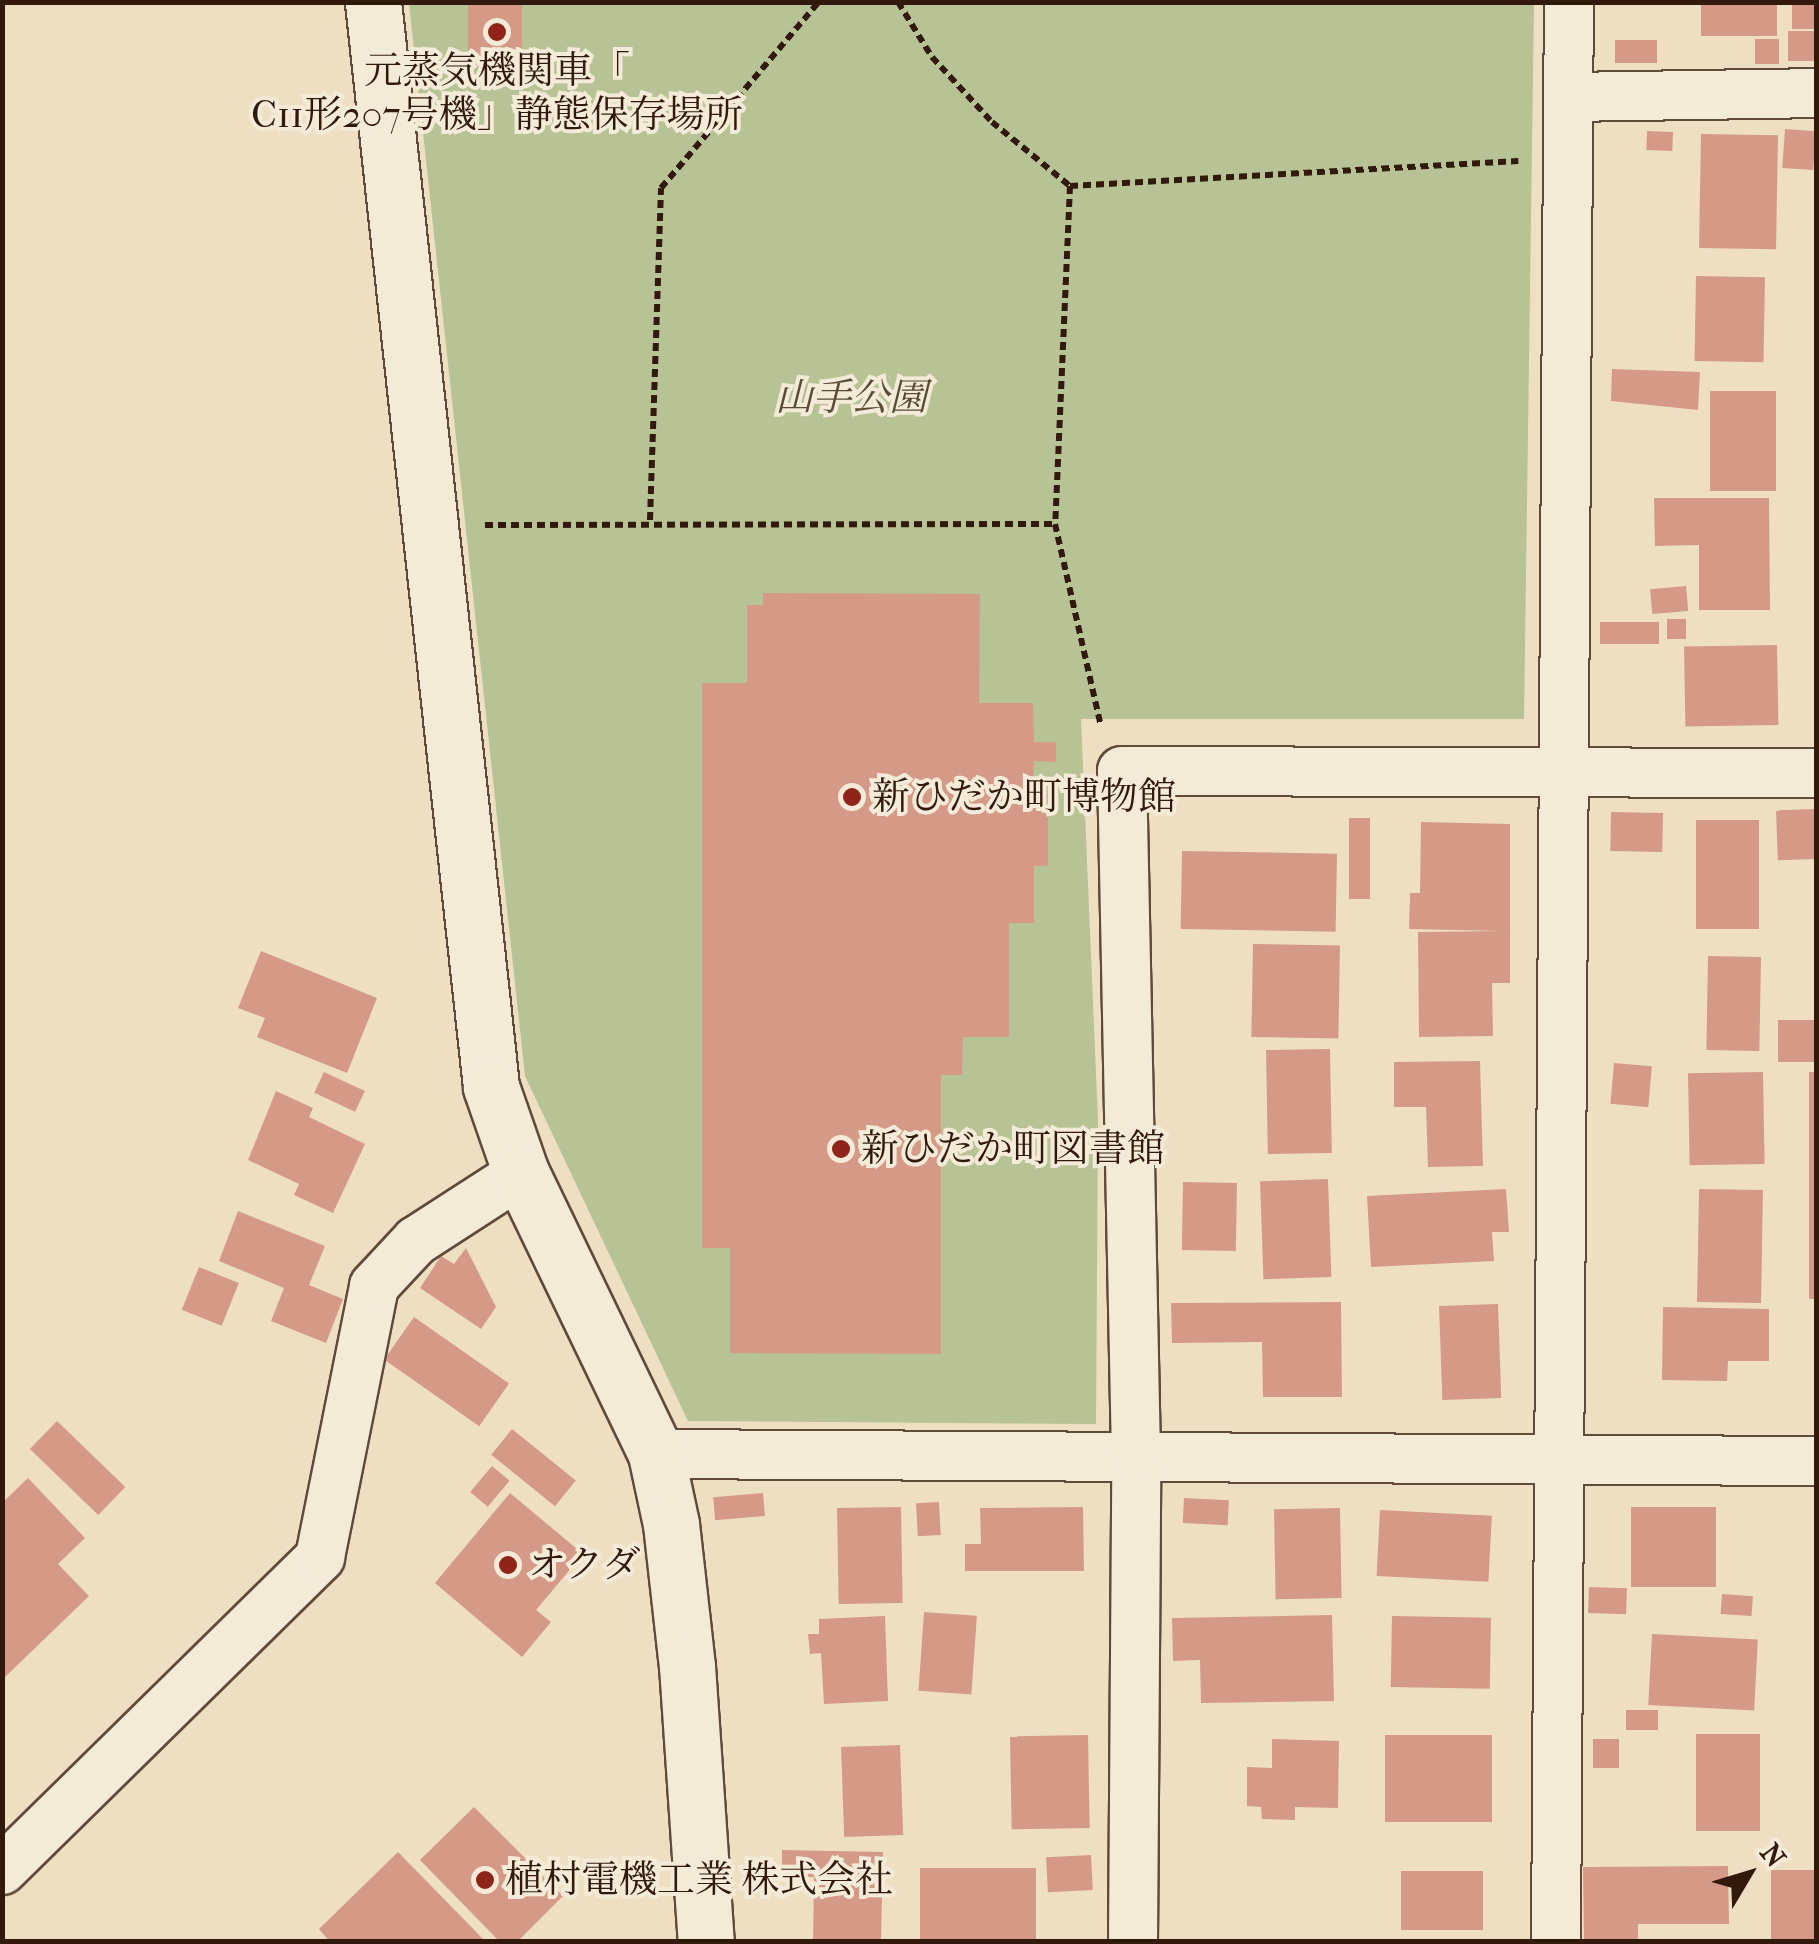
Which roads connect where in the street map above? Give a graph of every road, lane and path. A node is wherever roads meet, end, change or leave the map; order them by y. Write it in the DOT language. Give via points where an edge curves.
graph roads {
  1 [pos="373,2"];
  2 [pos="819,2"];
  3 [pos="898,2"];
  4 [pos="1569,2"];
  5 [pos="1816,94"];
  6 [pos="1568,96"];
  7 [pos="1567,158"];
  8 [pos="1070,186"];
  9 [pos="650,520"];
  10 [pos="1055,524"];
  11 [pos="429,527"];
  12 [pos="1559,770"];
  13 [pos="1122,771"];
  14 [pos="1816,772"];
  15 [pos="521,1173"];
  16 [pos="656,1454"];
  17 [pos="1136,1454"];
  18 [pos="1816,1460"];
  19 [pos="1559,1461"];
  20 [pos="2,1870"];
  21 [pos="706,1942"];
  22 [pos="1133,1942"];
  23 [pos="1556,1942"];
  1 -- 11 [label="street"];
  2 -- 9 [label="path" via="660,188"];
  3 -- 8 [label="path" via="932,57 992,122"];
  4 -- 6 [label="street"];
  5 -- 6 [label="street"];
  6 -- 7 [label="street"];
  7 -- 8 [label="path"];
  7 -- 12 [label="street"];
  8 -- 10 [label="path"];
  9 -- 10 [label="path"];
  9 -- 11 [label="path"];
  10 -- 13 [label="path" via="1091,693"];
  11 -- 15 [label="street" via="483,1032 491,1087"];
  12 -- 13 [label="street"];
  12 -- 14 [label="street"];
  12 -- 19 [label="street"];
  13 -- 17 [label="street"];
  15 -- 16 [label="street"];
  15 -- 20 [label="street" via="416,1241 374,1286 320,1556"];
  16 -- 17 [label="street"];
  16 -- 21 [label="street" via="685,1649"];
  17 -- 19 [label="street"];
  17 -- 22 [label="street"];
  18 -- 19 [label="street"];
  19 -- 23 [label="street"];
}
